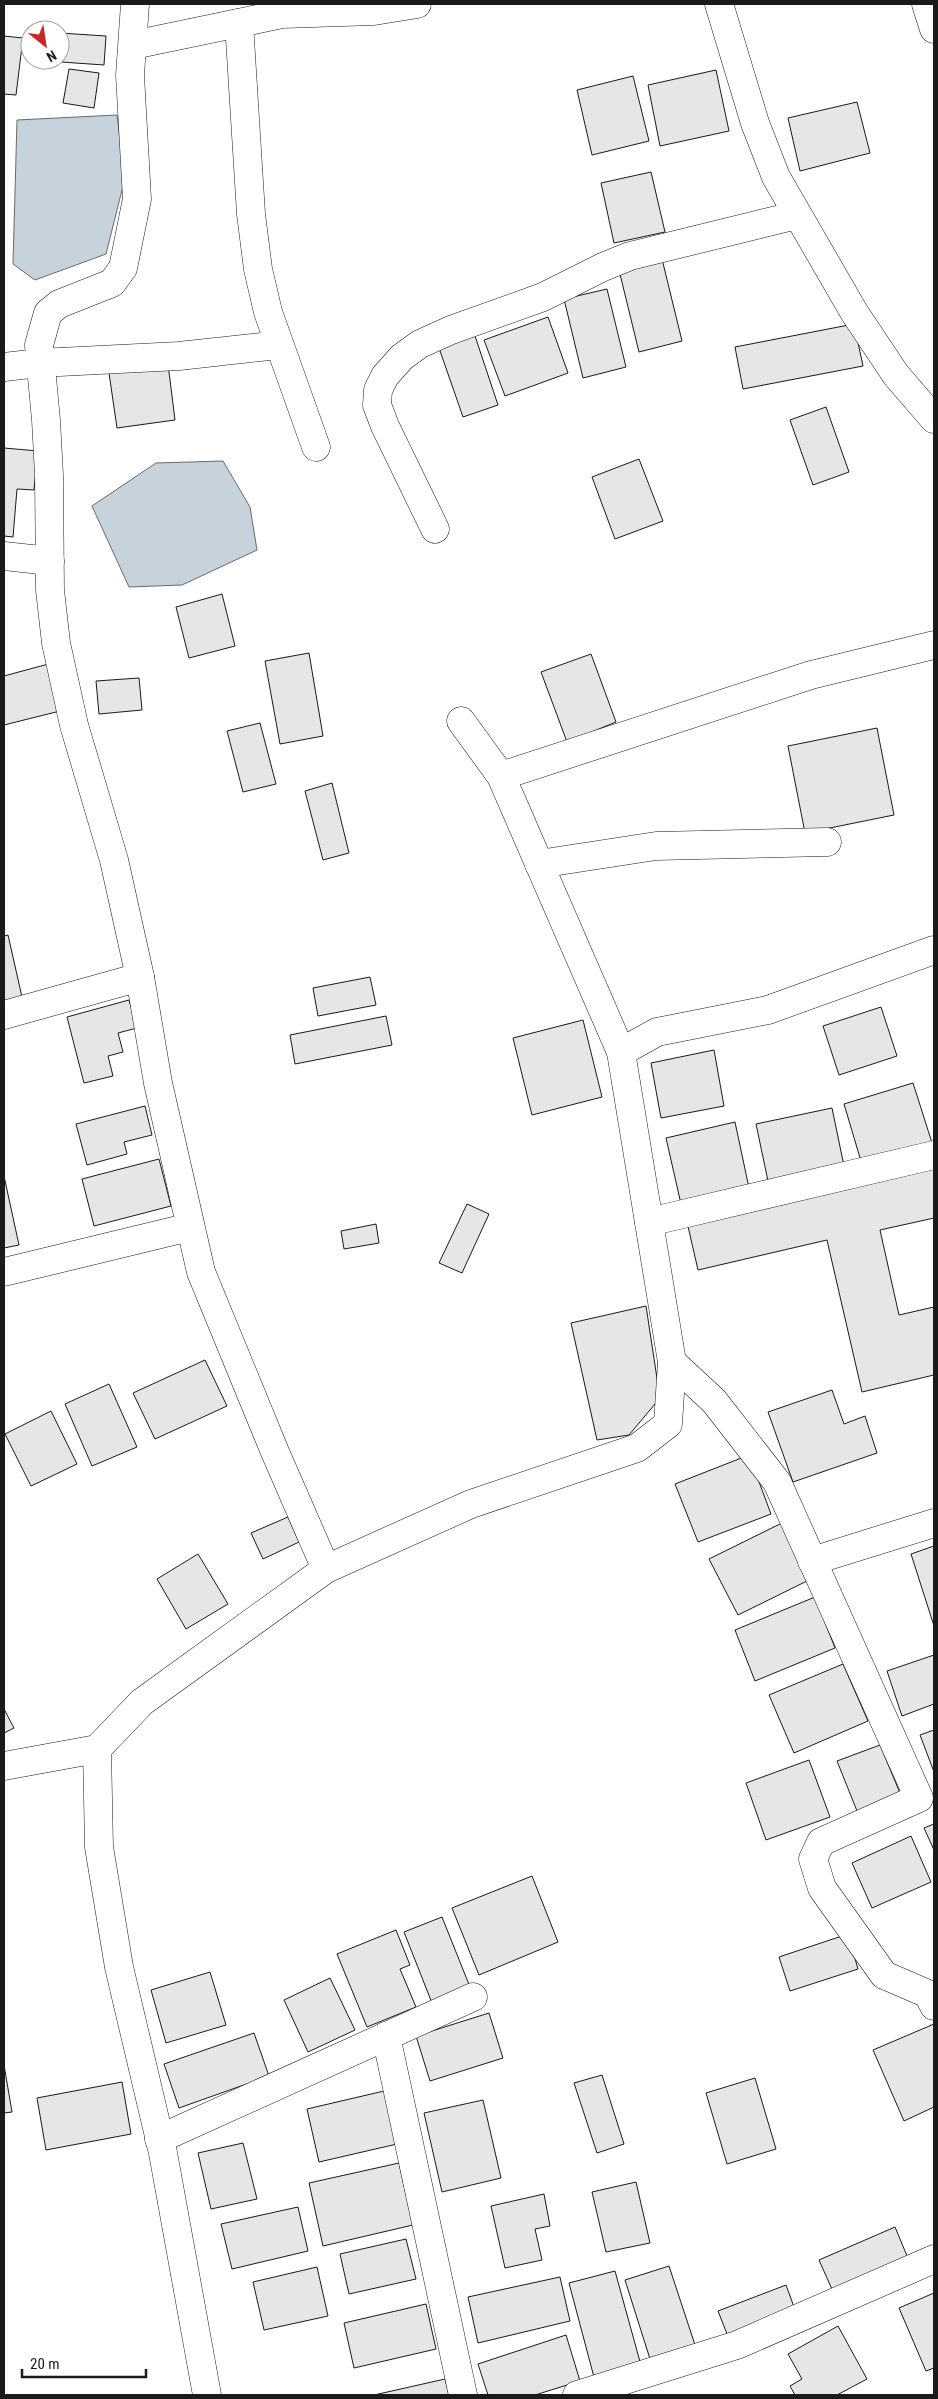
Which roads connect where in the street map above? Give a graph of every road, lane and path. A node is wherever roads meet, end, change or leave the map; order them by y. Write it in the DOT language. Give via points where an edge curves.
graph roads {
  1 [pos="135,4"];
  2 [pos="417,4"];
  3 [pos="719,4"];
  4 [pos="926,4"];
  5 [pos="238,23"];
  6 [pos="934,29"];
  7 [pos="133,45"];
  8 [pos="796,214"];
  9 [pos="279,345"];
  10 [pos="39,363"];
  11 [pos="4,367"];
  12 [pos="934,419"];
  13 [pos="316,447"];
  14 [pos="435,529"];
  15 [pos="4,556"];
  16 [pos="50,561"];
  17 [pos="934,645"];
  18 [pos="461,721"];
  19 [pos="501,776"];
  20 [pos="827,842"];
  21 [pos="539,864"];
  22 [pos="934,950"];
  23 [pos="140,978"];
  24 [pos="4,1015"];
  25 [pos="622,1052"];
  26 [pos="934,1155"];
  27 [pos="649,1222"];
  28 [pos="190,1227"];
  29 [pos="4,1272"];
  30 [pos="672,1362"];
  31 [pos="934,1523"];
  32 [pos="812,1561"];
  33 [pos="326,1569"];
  34 [pos="97,1749"];
  35 [pos="4,1766"];
  36 [pos="473,1997"];
  37 [pos="934,2006"];
  38 [pos="386,2036"];
  39 [pos="159,2139"];
  40 [pos="934,2259"];
  41 [pos="207,2395"];
  42 [pos="463,2395"];
  43 [pos="577,2395"];
  1 -- 7 [label="street"];
  2 -- 5 [label="street" via="374,11 282,14"];
  3 -- 8 [label="street" via="755,123 776,177"];
  4 -- 6 [label="street"];
  5 -- 7 [label="street"];
  5 -- 9 [label="street" via="254,241 268,312"];
  7 -- 10 [label="street" via="130,75 137,199 124,268 112,282 59,304 48,313 39,345"];
  8 -- 12 [label="street" via="896,375"];
  8 -- 14 [label="street" via="630,256 543,297 451,330 420,344 402,357 385,376 378,390 377,405"];
  9 -- 10 [label="street" via="180,356"];
  9 -- 13 [label="street"];
  10 -- 11 [label="street"];
  10 -- 16 [label="street" via="44,390 49,475"];
  15 -- 16 [label="street"];
  16 -- 23 [label="street" via="56,643 74,725 114,860"];
  17 -- 19 [label="street" via="811,675"];
  18 -- 19 [label="street"];
  19 -- 21 [label="street"];
  20 -- 21 [label="street" via="656,846"];
  21 -- 25 [label="street"];
  22 -- 25 [label="street" via="768,1010 658,1032"];
  23 -- 24 [label="street"];
  23 -- 28 [label="street" via="158,1083"];
  25 -- 27 [label="street"];
  26 -- 27 [label="street"];
  27 -- 30 [label="street"];
  28 -- 29 [label="street"];
  28 -- 33 [label="street" via="204,1281"];
  30 -- 32 [label="street" via="714,1402 777,1482"];
  30 -- 33 [label="street" via="668,1424 637,1448 471,1504"];
  31 -- 32 [label="street"];
  32 -- 37 [label="street" via="919,1798 821,1842 813,1859 822,1888 884,1975 928,1994"];
  33 -- 34 [label="street" via="142,1702"];
  34 -- 35 [label="street"];
  34 -- 39 [label="street" via="99,1847 119,1967"];
  36 -- 38 [label="street"];
  38 -- 39 [label="street"];
  38 -- 42 [label="street"];
  39 -- 41 [label="street"];
  40 -- 43 [label="street" via="737,2345"];
}
